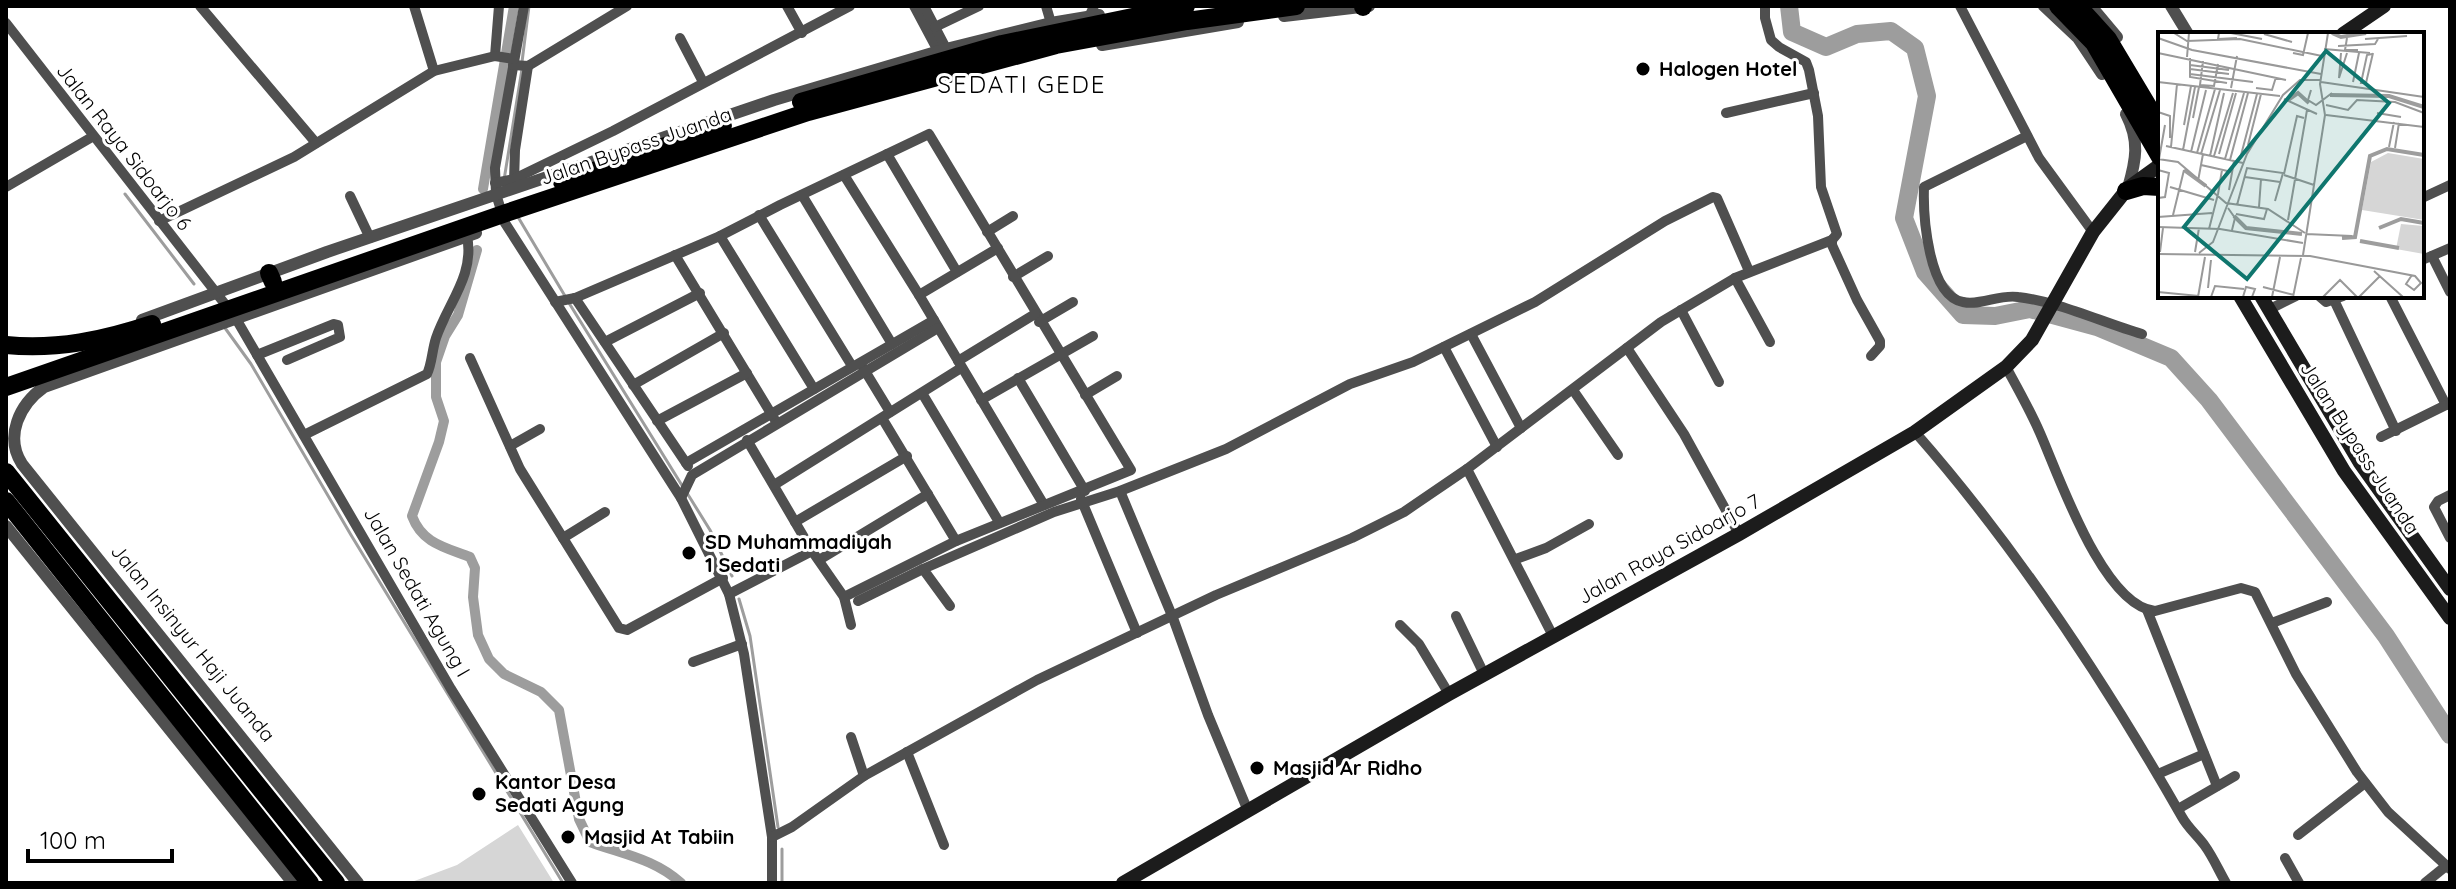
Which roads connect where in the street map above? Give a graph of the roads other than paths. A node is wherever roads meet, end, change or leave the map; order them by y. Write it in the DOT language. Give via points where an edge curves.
graph roads {
  1 [pos="414,6"];
  2 [pos="499,6"];
  3 [pos="524,6"];
  4 [pos="627,6"];
  5 [pos="787,6"];
  6 [pos="850,6"];
  7 [pos="914,6"];
  8 [pos="924,6"];
  9 [pos="979,6"];
  10 [pos="1046,6"];
  11 [pos="1145,6"];
  12 [pos="1186,6"];
  13 [pos="1296,6"];
  14 [pos="1363,6"];
  15 [pos="1371,6"];
  16 [pos="1765,6"];
  17 [pos="1960,6"];
  18 [pos="2044,6"];
  19 [pos="2058,6"];
  20 [pos="2078,6"];
  21 [pos="2091,6"];
  22 [pos="2171,6"];
  23 [pos="2384,6"];
  24 [pos="204,7"];
  25 [pos="1092,12"];
  26 [pos="6,23"];
  27 [pos="1051,23"];
  28 [pos="935,27"];
  29 [pos="2187,32"];
  30 [pos="2346,32"];
  31 [pos="802,33"];
  32 [pos="680,38"];
  33 [pos="2119,48"];
  34 [pos="947,57"];
  35 [pos="513,62"];
  36 [pos="434,71"];
  37 [pos="703,82"];
  38 [pos="928,82"];
  39 [pos="1814,93"];
  40 [pos="2158,106"];
  41 [pos="1726,113"];
  42 [pos="2158,122"];
  43 [pos="2027,136"];
  44 [pos="92,137"];
  45 [pos="316,143"];
  46 [pos="686,145"];
  47 [pos="648,153"];
  48 [pos="887,154"];
  49 [pos="2158,154"];
  50 [pos="2158,166"];
  51 [pos="844,175"];
  52 [pos="506,185"];
  53 [pos="2450,185"];
  54 [pos="6,187"];
  55 [pos="2158,187"];
  56 [pos="2127,189"];
  57 [pos="802,195"];
  58 [pos="350,196"];
  59 [pos="2424,197"];
  60 [pos="759,215"];
  61 [pos="1013,216"];
  62 [pos="514,220"];
  63 [pos="159,221"];
  64 [pos="987,232"];
  65 [pos="2093,232"];
  66 [pos="467,236"];
  67 [pos="720,236"];
  68 [pos="1832,240"];
  69 [pos="384,245"];
  70 [pos="998,248"];
  71 [pos="2450,248"];
  72 [pos="675,255"];
  73 [pos="1048,256"];
  74 [pos="2427,258"];
  75 [pos="1749,271"];
  76 [pos="957,272"];
  77 [pos="1013,277"];
  78 [pos="1735,278"];
  79 [pos="2450,292"];
  80 [pos="700,293"];
  81 [pos="919,295"];
  82 [pos="2241,298"];
  83 [pos="2289,298"];
  84 [pos="2338,298"];
  85 [pos="2391,298"];
  86 [pos="566,300"];
  87 [pos="1073,302"];
  88 [pos="2265,303"];
  89 [pos="2051,306"];
  90 [pos="219,307"];
  91 [pos="1681,310"];
  92 [pos="1037,318"];
  93 [pos="936,324"];
  94 [pos="724,333"];
  95 [pos="1471,334"];
  96 [pos="2142,334"];
  97 [pos="1093,336"];
  98 [pos="6,338"];
  99 [pos="605,342"];
  100 [pos="1770,342"];
  101 [pos="892,344"];
  102 [pos="6,345"];
  103 [pos="1444,347"];
  104 [pos="1627,348"];
  105 [pos="257,355"];
  106 [pos="1060,355"];
  107 [pos="1871,356"];
  108 [pos="470,358"];
  109 [pos="287,360"];
  110 [pos="959,364"];
  111 [pos="859,366"];
  112 [pos="2006,367"];
  113 [pos="45,373"];
  114 [pos="747,373"];
  115 [pos="1117,376"];
  116 [pos="1018,378"];
  117 [pos="6,380"];
  118 [pos="1719,382"];
  119 [pos="633,385"];
  120 [pos="6,387"];
  121 [pos="814,389"];
  122 [pos="1573,390"];
  123 [pos="922,393"];
  124 [pos="1085,395"];
  125 [pos="981,400"];
  126 [pos="2448,404"];
  127 [pos="772,415"];
  128 [pos="886,415"];
  129 [pos="657,421"];
  130 [pos="778,425"];
  131 [pos="1521,428"];
  132 [pos="540,429"];
  133 [pos="2396,431"];
  134 [pos="742,432"];
  135 [pos="1915,432"];
  136 [pos="304,435"];
  137 [pos="2381,437"];
  138 [pos="749,443"];
  139 [pos="510,446"];
  140 [pos="1497,447"];
  141 [pos="1618,455"];
  142 [pos="907,456"];
  143 [pos="686,463"];
  144 [pos="1467,469"];
  145 [pos="6,472"];
  146 [pos="691,478"];
  147 [pos="774,485"];
  148 [pos="1120,491"];
  149 [pos="928,494"];
  150 [pos="683,495"];
  151 [pos="2450,495"];
  152 [pos="1082,496"];
  153 [pos="6,501"];
  154 [pos="1044,505"];
  155 [pos="605,512"];
  156 [pos="795,522"];
  157 [pos="999,522"];
  158 [pos="1589,524"];
  159 [pos="6,526"];
  160 [pos="1739,534"];
  161 [pos="563,538"];
  162 [pos="2450,538"];
  163 [pos="956,541"];
  164 [pos="815,556"];
  165 [pos="1516,559"];
  166 [pos="923,569"];
  167 [pos="57,577"];
  168 [pos="723,578"];
  169 [pos="106,582"];
  170 [pos="2450,589"];
  171 [pos="729,594"];
  172 [pos="844,597"];
  173 [pos="858,601"];
  174 [pos="2327,602"];
  175 [pos="950,606"];
  176 [pos="2147,610"];
  177 [pos="1456,616"];
  178 [pos="1173,618"];
  179 [pos="2450,618"];
  180 [pos="2272,623"];
  181 [pos="851,625"];
  182 [pos="1400,625"];
  183 [pos="1137,633"];
  184 [pos="1553,636"];
  185 [pos="742,644"];
  186 [pos="693,662"];
  187 [pos="1484,674"];
  188 [pos="1449,694"];
  189 [pos="851,737"];
  190 [pos="907,752"];
  191 [pos="2204,754"];
  192 [pos="2158,774"];
  193 [pos="864,776"];
  194 [pos="2235,776"];
  195 [pos="2365,783"];
  196 [pos="2217,786"];
  197 [pos="2178,809"];
  198 [pos="1248,811"];
  199 [pos="2298,835"];
  200 [pos="772,837"];
  201 [pos="944,845"];
  202 [pos="2285,858"];
  203 [pos="283,859"];
  204 [pos="2448,868"];
  205 [pos="293,883"];
  206 [pos="310,883"];
  207 [pos="336,883"];
  208 [pos="358,883"];
  209 [pos="572,883"];
  210 [pos="772,883"];
  211 [pos="1123,883"];
  212 [pos="2226,883"];
  213 [pos="2299,883"];
  214 [pos="2425,883"];
  1 -- 36 [label="street"];
  2 -- 35 [label="street"];
  3 -- 35 [label="street"];
  4 -- 35 [label="street"];
  5 -- 31 [label="street"];
  6 -- 31 [label="street"];
  7 -- 34 [label="street"];
  8 -- 28 [label="street"];
  9 -- 28 [label="street"];
  10 -- 27 [label="street"];
  11 -- 25 [label="street"];
  12 -- 34 [label="highway, Jalan Bypass Juanda"];
  13 -- 34 [label="highway, Jalan Bypass Juanda"];
  14 -- 15 [label="street"];
  14 -- 38 [label="street" via="1108,44"];
  16 -- 39 [label="street" via="1771,40 1806,62"];
  17 -- 43 [label="street"];
  18 -- 56 [label="street" via="2078,38 2133,128 2137,149"];
  19 -- 49 [label="highway" via="2094,43"];
  20 -- 33 [label="highway"];
  21 -- 33 [label="street"];
  22 -- 29 [label="street"];
  23 -- 30 [label="main road"];
  24 -- 45 [label="street"];
  25 -- 27 [label="street"];
  26 -- 44 [label="street, Jalan Raya Sidoarjo 6"];
  27 -- 34 [label="street"];
  28 -- 34 [label="street"];
  31 -- 37 [label="street"];
  32 -- 37 [label="street"];
  33 -- 40 [label="street"];
  33 -- 42 [label="highway"];
  34 -- 38 [label="highway, Jalan Bypass Juanda"];
  34 -- 46 [label="highway, Jalan Bypass Juanda" via="838,85"];
  35 -- 36 [label="street"];
  35 -- 52 [label="street"];
  35 -- 52 [label="street" via="497,146"];
  36 -- 45 [label="street"];
  37 -- 52 [label="street"];
  38 -- 46 [label="highway, Jalan Bypass Juanda" via="733,140"];
  39 -- 41 [label="street"];
  39 -- 68 [label="street" via="1821,187 1837,234"];
  43 -- 65 [label="street"];
  43 -- 89 [label="street" via="1924,187 1923,216 1939,282 1950,295 1964,302 2004,296"];
  44 -- 54 [label="street"];
  44 -- 63 [label="street, Jalan Raya Sidoarjo 6"];
  45 -- 63 [label="street"];
  46 -- 47 [label="highway, Jalan Bypass Juanda"];
  46 -- 62 [label="street"];
  47 -- 52 [label="street"];
  47 -- 69 [label="highway, Jalan Bypass Juanda" via="506,213"];
  48 -- 51 [label="street"];
  48 -- 64 [label="street" via="929,134"];
  48 -- 76 [label="street"];
  50 -- 56 [label="main road, Jalan Raya Sidoarjo 7"];
  51 -- 57 [label="street"];
  51 -- 81 [label="street"];
  52 -- 62 [label="street"];
  52 -- 69 [label="street"];
  53 -- 59 [label="street"];
  55 -- 56 [label="highway"];
  56 -- 65 [label="main road, Jalan Raya Sidoarjo 7"];
  57 -- 60 [label="street"];
  57 -- 101 [label="street"];
  58 -- 69 [label="street"];
  60 -- 67 [label="street"];
  60 -- 111 [label="street"];
  61 -- 64 [label="street"];
  62 -- 66 [label="street"];
  62 -- 86 [label="street"];
  63 -- 90 [label="street, Jalan Raya Sidoarjo 6"];
  64 -- 70 [label="street"];
  65 -- 89 [label="main road, Jalan Raya Sidoarjo 7"];
  66 -- 90 [label="street"];
  66 -- 136 [label="street" via="468,263 436,337 427,374"];
  67 -- 72 [label="street"];
  67 -- 121 [label="street"];
  68 -- 75 [label="street"];
  68 -- 107 [label="street" via="1880,341"];
  69 -- 90 [label="highway, Jalan Bypass Juanda"];
  69 -- 90 [label="highway, Jalan Bypass Juanda" via="271,277"];
  70 -- 76 [label="street"];
  70 -- 77 [label="street"];
  71 -- 74 [label="street"];
  72 -- 80 [label="street"];
  72 -- 86 [label="street"];
  73 -- 77 [label="street"];
  74 -- 79 [label="street"];
  75 -- 78 [label="street"];
  75 -- 95 [label="street" via="1713,197"];
  76 -- 81 [label="street"];
  77 -- 92 [label="street"];
  78 -- 91 [label="street"];
  78 -- 100 [label="street"];
  80 -- 94 [label="street"];
  80 -- 99 [label="street"];
  81 -- 93 [label="street"];
  82 -- 179 [label="main road, Jalan Bypass Juanda" via="2344,471"];
  83 -- 88 [label="street"];
  84 -- 133 [label="street"];
  85 -- 126 [label="street"];
  86 -- 99 [label="street"];
  86 -- 150 [label="street"];
  87 -- 92 [label="street"];
  88 -- 170 [label="main road, Jalan Bypass Juanda" via="2354,455"];
  89 -- 96 [label="street"];
  89 -- 112 [label="main road, Jalan Raya Sidoarjo 7" via="2032,340"];
  90 -- 98 [label="street" via="81,335"];
  90 -- 102 [label="highway, Jalan Bypass Juanda" via="75,345"];
  90 -- 105 [label="street, Jalan Sedati Agung I"];
  90 -- 113 [label="highway, Jalan Bypass Juanda"];
  90 -- 169 [label="street, Jalan Insinyur Haji Juanda" via="44,387 26,402 17,421 19,458"];
  91 -- 104 [label="street"];
  91 -- 118 [label="street"];
  92 -- 106 [label="street"];
  92 -- 110 [label="street"];
  93 -- 101 [label="street"];
  93 -- 110 [label="street"];
  93 -- 111 [label="street"];
  94 -- 114 [label="street"];
  94 -- 119 [label="street"];
  95 -- 103 [label="street"];
  95 -- 131 [label="street"];
  97 -- 106 [label="street"];
  99 -- 119 [label="street"];
  101 -- 111 [label="street"];
  103 -- 140 [label="street"];
  103 -- 148 [label="street" via="1350,384 1236,445"];
  104 -- 122 [label="street"];
  104 -- 160 [label="street" via="1688,441"];
  105 -- 109 [label="street" via="338,325 340,337"];
  105 -- 136 [label="street, Jalan Sedati Agung I"];
  106 -- 116 [label="street"];
  106 -- 124 [label="street"];
  108 -- 139 [label="street"];
  110 -- 123 [label="street"];
  110 -- 125 [label="street"];
  111 -- 121 [label="street"];
  111 -- 128 [label="street"];
  111 -- 130 [label="street"];
  112 -- 135 [label="main road, Jalan Raya Sidoarjo 7"];
  112 -- 176 [label="street" via="2082,533 2114,582"];
  113 -- 117 [label="highway"];
  113 -- 120 [label="highway, Jalan Bypass Juanda"];
  114 -- 127 [label="street"];
  114 -- 129 [label="street"];
  115 -- 124 [label="street"];
  116 -- 125 [label="street"];
  116 -- 152 [label="street"];
  119 -- 129 [label="street"];
  121 -- 127 [label="street"];
  122 -- 131 [label="street"];
  122 -- 141 [label="street"];
  123 -- 128 [label="street"];
  123 -- 157 [label="street"];
  124 -- 152 [label="street" via="1131,470"];
  125 -- 154 [label="street"];
  126 -- 133 [label="street"];
  127 -- 130 [label="street"];
  127 -- 134 [label="street"];
  128 -- 142 [label="street"];
  128 -- 147 [label="street"];
  129 -- 143 [label="street"];
  130 -- 138 [label="street"];
  131 -- 140 [label="street"];
  132 -- 139 [label="street"];
  133 -- 137 [label="street"];
  134 -- 138 [label="street"];
  134 -- 143 [label="street"];
  135 -- 160 [label="main road, Jalan Raya Sidoarjo 7"];
  135 -- 192 [label="street" via="1968,492 2054,612"];
  136 -- 209 [label="street, Jalan Sedati Agung I" via="451,689"];
  138 -- 146 [label="street"];
  138 -- 147 [label="street"];
  139 -- 161 [label="street"];
  140 -- 144 [label="street"];
  142 -- 149 [label="street"];
  142 -- 156 [label="street"];
  143 -- 146 [label="street"];
  144 -- 165 [label="street"];
  144 -- 178 [label="street" via="1398,515"];
  145 -- 169 [label="highway, Jalan Insinyur Haji Juanda"];
  146 -- 150 [label="street"];
  147 -- 156 [label="street"];
  148 -- 152 [label="street"];
  148 -- 178 [label="street"];
  149 -- 163 [label="street"];
  149 -- 164 [label="street"];
  150 -- 168 [label="street"];
  151 -- 162 [label="street" via="2434,507"];
  152 -- 154 [label="street"];
  152 -- 166 [label="street"];
  152 -- 183 [label="street"];
  153 -- 167 [label="highway"];
  154 -- 157 [label="street"];
  155 -- 161 [label="street"];
  156 -- 164 [label="street"];
  157 -- 163 [label="street"];
  158 -- 165 [label="street"];
  159 -- 167 [label="street"];
  160 -- 184 [label="main road, Jalan Raya Sidoarjo 7"];
  161 -- 168 [label="street" via="621,629"];
  163 -- 172 [label="street"];
  164 -- 171 [label="street"];
  164 -- 172 [label="street"];
  165 -- 184 [label="street"];
  166 -- 173 [label="street"];
  166 -- 175 [label="street"];
  167 -- 203 [label="highway"];
  168 -- 171 [label="street"];
  169 -- 207 [label="highway, Jalan Insinyur Haji Juanda"];
  169 -- 208 [label="street, Jalan Insinyur Haji Juanda"];
  171 -- 185 [label="street"];
  172 -- 181 [label="street"];
  174 -- 180 [label="street"];
  176 -- 180 [label="street" via="2241,588 2255,592"];
  176 -- 191 [label="street"];
  177 -- 187 [label="street"];
  178 -- 183 [label="street"];
  178 -- 198 [label="street"];
  180 -- 195 [label="street" via="2296,674"];
  182 -- 188 [label="street" via="1419,644"];
  183 -- 190 [label="street" via="1037,680"];
  184 -- 187 [label="main road, Jalan Raya Sidoarjo 7"];
  185 -- 186 [label="street"];
  185 -- 200 [label="street"];
  187 -- 188 [label="main road, Jalan Raya Sidoarjo 7"];
  188 -- 198 [label="main road, Jalan Raya Sidoarjo 7"];
  189 -- 193 [label="street"];
  190 -- 193 [label="street"];
  190 -- 201 [label="street"];
  191 -- 192 [label="street"];
  191 -- 196 [label="street"];
  192 -- 197 [label="street"];
  193 -- 200 [label="street"];
  194 -- 196 [label="street"];
  195 -- 199 [label="street"];
  195 -- 204 [label="street"];
  196 -- 197 [label="street"];
  197 -- 212 [label="street"];
  198 -- 211 [label="main road, Jalan Raya Sidoarjo 7"];
  200 -- 210 [label="street"];
  202 -- 213 [label="street"];
  203 -- 205 [label="street"];
  203 -- 206 [label="highway"];
  204 -- 214 [label="street"];
}
